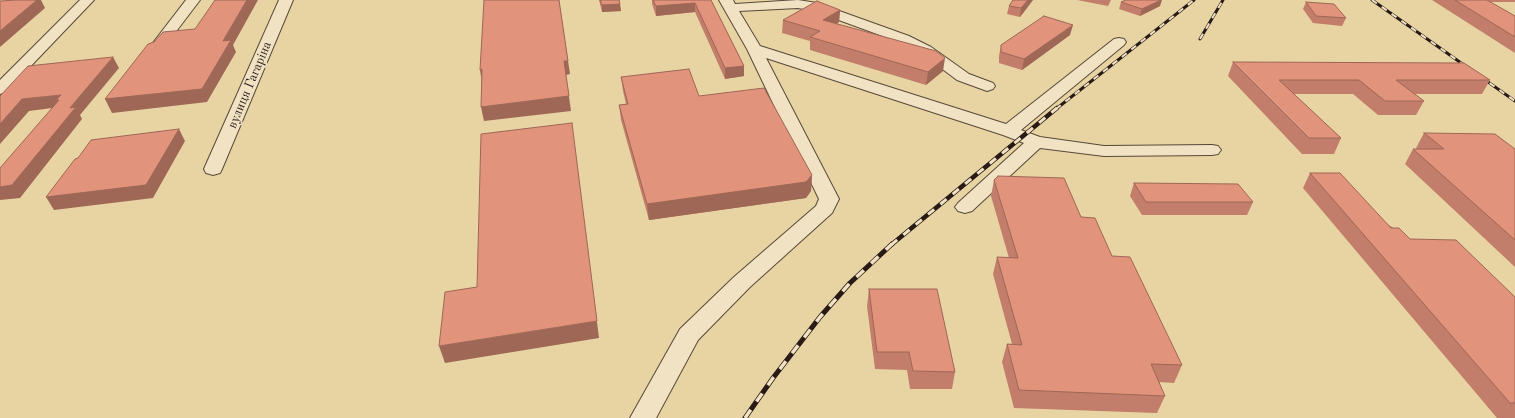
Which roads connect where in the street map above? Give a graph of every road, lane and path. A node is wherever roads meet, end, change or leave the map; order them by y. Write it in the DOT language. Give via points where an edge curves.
graph roads {
  1 [pos="87,0"];
  2 [pos="193,0"];
  3 [pos="286,0"];
  4 [pos="728,4"];
  5 [pos="1119,42"];
  6 [pos="754,49"];
  7 [pos="154,52"];
  8 [pos="987,86"];
  9 [pos="0,89"];
  10 [pos="1009,131"];
  11 [pos="1036,142"];
  12 [pos="1212,150"];
  13 [pos="213,170"];
  14 [pos="965,207"];
  15 [pos="643,418"];
  1 -- 9 [label="street"];
  2 -- 7 [label="street"];
  3 -- 13 [label="street, вулиця Гагаріна"];
  4 -- 6 [label="street"];
  4 -- 8 [label="street" via="788,4 817,7 904,39 926,50 964,77"];
  5 -- 10 [label="street"];
  6 -- 10 [label="street"];
  6 -- 15 [label="street" via="829,199 825,209 742,282 688,335"];
  10 -- 11 [label="street"];
  11 -- 12 [label="street" via="1104,150"];
  11 -- 14 [label="street"];
}
